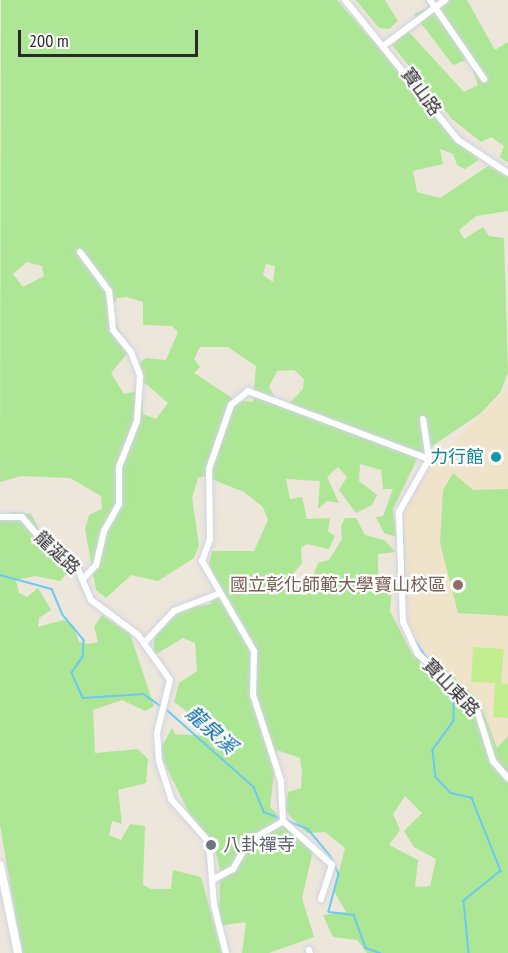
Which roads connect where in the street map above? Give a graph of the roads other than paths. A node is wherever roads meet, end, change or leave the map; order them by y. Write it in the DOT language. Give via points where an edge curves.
graph roads {
  1 [pos="345,0"];
  2 [pos="430,0"];
  3 [pos="445,0"];
  4 [pos="435,9"];
  5 [pos="386,44"];
  6 [pos="484,80"];
  7 [pos="508,173"];
  8 [pos="80,252"];
  9 [pos="423,419"];
  10 [pos="429,459"];
  11 [pos="0,517"];
  12 [pos="84,578"];
  13 [pos="218,594"];
  14 [pos="144,643"];
  15 [pos="508,778"];
  16 [pos="283,821"];
  17 [pos="0,865"];
  18 [pos="212,880"];
  19 [pos="321,899"];
  20 [pos="18,953"];
  21 [pos="226,953"];
  1 -- 5 [label="street, 寶山路"];
  2 -- 4 [label="street"];
  3 -- 4 [label="street"];
  4 -- 5 [label="street"];
  4 -- 6 [label="street"];
  5 -- 7 [label="street, 寶山路" via="458,140"];
  8 -- 12 [label="street" via="109,291 113,330 131,352 140,376 137,421 119,467 119,504 104,531 96,565"];
  9 -- 10 [label="street"];
  10 -- 13 [label="street" via="248,391 239,396 206,483 210,539 202,561"];
  10 -- 15 [label="street, 寶山東路" via="399,512 403,622 418,654 477,710 493,761"];
  11 -- 12 [label="street, 龍涎路" via="22,517"];
  12 -- 14 [label="street, 龍涎路" via="102,613"];
  13 -- 14 [label="street" via="174,611"];
  13 -- 16 [label="street" via="254,651 253,695 281,781"];
  14 -- 18 [label="street, 龍涎路" via="170,680 157,733 159,761 171,799 208,842"];
  16 -- 18 [label="street" via="249,841 233,868"];
  16 -- 19 [label="street" via="332,865"];
  17 -- 20 [label="main road"];
  18 -- 21 [label="street, 龍涎路"];
}
